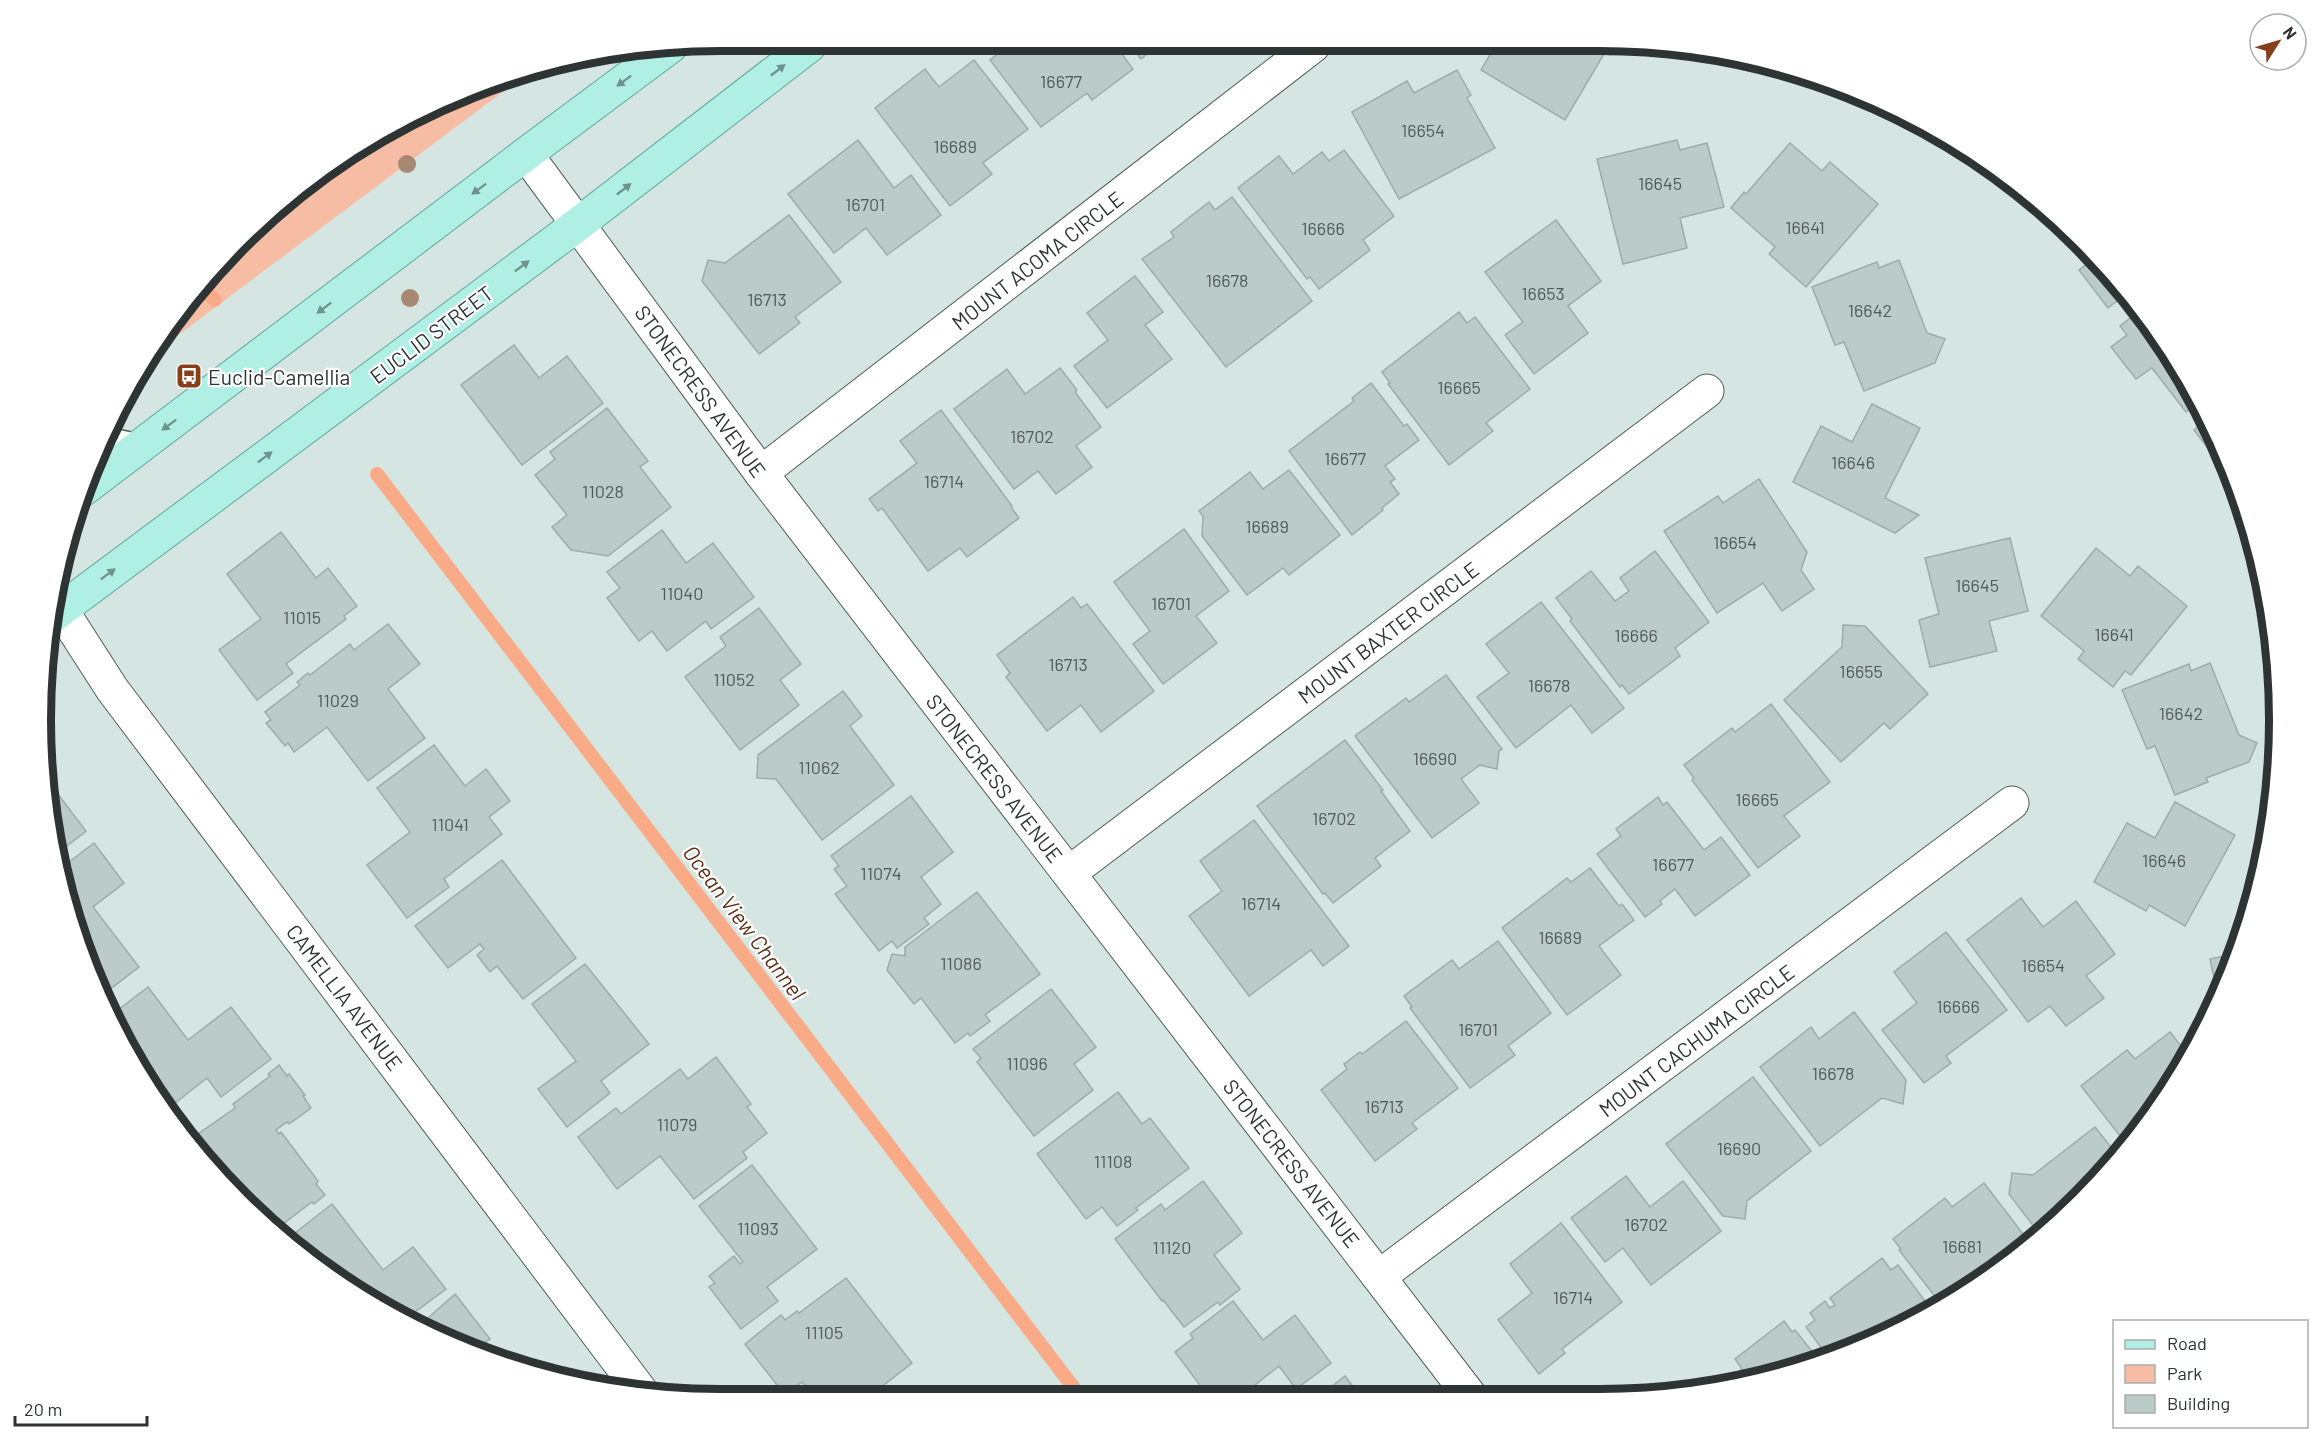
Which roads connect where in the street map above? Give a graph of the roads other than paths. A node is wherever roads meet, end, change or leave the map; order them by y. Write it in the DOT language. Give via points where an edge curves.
graph roads {
  1 [pos="802,51"];
  2 [pos="1307,51"];
  3 [pos="661,54"];
  4 [pos="526,154"];
  5 [pos="578,225"];
  6 [pos="1707,391"];
  7 [pos="113,440"];
  8 [pos="141,446"];
  9 [pos="761,473"];
  10 [pos="96,480"];
  11 [pos="62,602"];
  12 [pos="60,614"];
  13 [pos="2012,803"];
  14 [pos="1069,873"];
  15 [pos="1380,1276"];
  16 [pos="635,1383"];
  17 [pos="1465,1389"];
  5 -- 1 [label="main road, EUCLID STREET, one-way"];
  2 -- 9 [label="street, MOUNT ACOMA CIRCLE"];
  3 -- 4 [label="main road, one-way"];
  4 -- 5 [label="street, STONECRESS AVENUE"];
  4 -- 8 [label="main road, one-way"];
  5 -- 9 [label="street, STONECRESS AVENUE"];
  11 -- 5 [label="main road, EUCLID STREET, one-way"];
  6 -- 14 [label="street, MOUNT BAXTER CIRCLE"];
  7 -- 8 [label="lane"];
  8 -- 10 [label="main road"];
  9 -- 14 [label="street, STONECRESS AVENUE"];
  12 -- 16 [label="street, CAMELLIA AVENUE"];
  13 -- 15 [label="street, MOUNT CACHUMA CIRCLE"];
  14 -- 15 [label="street, STONECRESS AVENUE"];
  15 -- 17 [label="street, STONECRESS AVENUE"];
}
